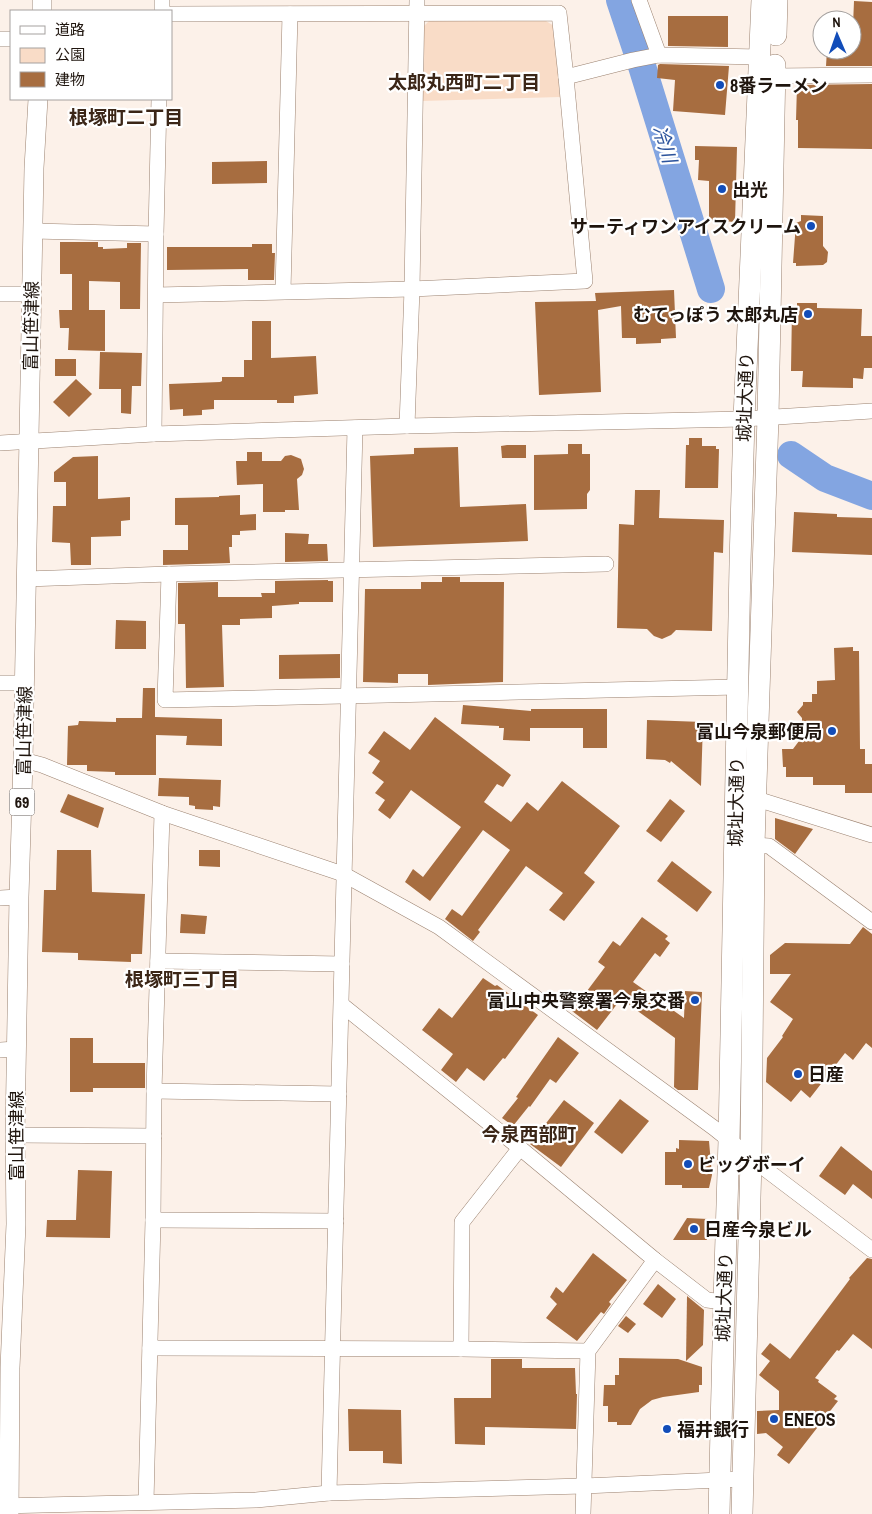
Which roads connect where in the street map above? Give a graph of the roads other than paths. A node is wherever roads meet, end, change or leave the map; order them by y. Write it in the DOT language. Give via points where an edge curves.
graph roads {
  1 [pos="639,0"];
  2 [pos="762,0"];
  3 [pos="777,0"];
  4 [pos="417,7"];
  5 [pos="172,14"];
  6 [pos="290,14"];
  7 [pos="659,55"];
  8 [pos="761,57"];
  9 [pos="872,75"];
  10 [pos="774,76"];
  11 [pos="566,77"];
  12 [pos="38,100"];
  13 [pos="159,100"];
  14 [pos="33,231"];
  15 [pos="156,234"];
  16 [pos="412,289"];
  17 [pos="283,291"];
  18 [pos="0,294"];
  19 [pos="32,294"];
  20 [pos="156,295"];
  21 [pos="872,412"];
  22 [pos="768,417"];
  23 [pos="744,418"];
  24 [pos="407,426"];
  25 [pos="355,428"];
  26 [pos="154,434"];
  27 [pos="29,442"];
  28 [pos="0,443"];
  29 [pos="606,564"];
  30 [pos="351,570"];
  31 [pos="169,574"];
  32 [pos="26,579"];
  33 [pos="0,683"];
  34 [pos="25,683"];
  35 [pos="738,687"];
  36 [pos="348,696"];
  37 [pos="23,760"];
  38 [pos="757,799"];
  39 [pos="162,813"];
  40 [pos="872,835"];
  41 [pos="754,845"];
  42 [pos="343,874"];
  43 [pos="19,897"];
  44 [pos="0,898"];
  45 [pos="872,922"];
  46 [pos="158,961"];
  47 [pos="342,964"];
  48 [pos="342,1005"];
  49 [pos="9,1050"];
  50 [pos="154,1091"];
  51 [pos="339,1094"];
  52 [pos="15,1135"];
  53 [pos="154,1136"];
  54 [pos="730,1140"];
  55 [pos="520,1148"];
  56 [pos="751,1158"];
  57 [pos="153,1220"];
  58 [pos="336,1221"];
  59 [pos="872,1250"];
  60 [pos="655,1260"];
  61 [pos="724,1302"];
  62 [pos="150,1348"];
  63 [pos="333,1349"];
  64 [pos="461,1349"];
  65 [pos="588,1351"];
  66 [pos="5,1368"];
  67 [pos="743,1479"];
  68 [pos="721,1480"];
  69 [pos="584,1486"];
  70 [pos="329,1494"];
  71 [pos="146,1502"];
  72 [pos="256,1507"];
  73 [pos="6,1509"];
  74 [pos="583,1514"];
  75 [pos="720,1514"];
  76 [pos="742,1514"];
  1 -- 7 [label="street"];
  2 -- 8 [label="highway, 城址大通り"];
  3 -- 10 [label="highway, 城址大通り"];
  4 -- 6 [label="street"];
  4 -- 11 [label="street" via="559,13"];
  4 -- 16 [label="street"];
  5 -- 6 [label="street"];
  6 -- 17 [label="street"];
  7 -- 8 [label="street"];
  7 -- 11 [label="street"];
  8 -- 23 [label="highway, 城址大通り"];
  9 -- 10 [label="street"];
  10 -- 22 [label="highway, 城址大通り"];
  11 -- 16 [label="street" via="585,281"];
  12 -- 14 [label="main road, 富山笹津線 / 69"];
  13 -- 15 [label="street"];
  14 -- 15 [label="street"];
  14 -- 19 [label="main road, 富山笹津線 / 69"];
  15 -- 20 [label="street"];
  16 -- 17 [label="street"];
  16 -- 24 [label="street"];
  17 -- 20 [label="street"];
  18 -- 19 [label="street"];
  19 -- 27 [label="main road, 富山笹津線 / 69"];
  20 -- 26 [label="street"];
  21 -- 22 [label="street"];
  22 -- 23 [label="street"];
  22 -- 38 [label="highway, 城址大通り"];
  23 -- 24 [label="street"];
  23 -- 35 [label="highway, 城址大通り"];
  24 -- 25 [label="street"];
  25 -- 26 [label="street"];
  25 -- 30 [label="street"];
  26 -- 27 [label="street"];
  27 -- 28 [label="street"];
  27 -- 32 [label="main road, 富山笹津線 / 69"];
  29 -- 30 [label="street"];
  30 -- 31 [label="street"];
  30 -- 36 [label="street"];
  31 -- 32 [label="street"];
  31 -- 36 [label="street" via="165,700"];
  32 -- 34 [label="main road, 富山笹津線 / 69"];
  33 -- 34 [label="street"];
  34 -- 37 [label="main road, 富山笹津線 / 69"];
  35 -- 36 [label="street"];
  35 -- 54 [label="highway, 城址大通り"];
  36 -- 42 [label="street"];
  37 -- 39 [label="street"];
  37 -- 43 [label="main road, 富山笹津線 / 69"];
  38 -- 40 [label="street"];
  38 -- 41 [label="highway, 城址大通り"];
  39 -- 42 [label="street"];
  39 -- 46 [label="street"];
  41 -- 45 [label="street" via="769,846"];
  41 -- 56 [label="highway, 城址大通り"];
  42 -- 47 [label="street"];
  42 -- 54 [label="street" via="439,927"];
  43 -- 44 [label="street"];
  43 -- 49 [label="main road, 富山笹津線 / 69"];
  46 -- 47 [label="street"];
  46 -- 50 [label="street"];
  47 -- 48 [label="street"];
  48 -- 51 [label="street"];
  48 -- 55 [label="street"];
  49 -- 52 [label="main road, 富山笹津線 / 69"];
  50 -- 51 [label="street"];
  50 -- 53 [label="street"];
  51 -- 58 [label="street"];
  52 -- 53 [label="street"];
  52 -- 66 [label="main road, 富山笹津線 / 69" via="16,1224"];
  53 -- 57 [label="street"];
  54 -- 56 [label="street"];
  54 -- 61 [label="highway, 城址大通り"];
  55 -- 60 [label="street"];
  55 -- 64 [label="street" via="462,1222"];
  56 -- 59 [label="street"];
  56 -- 67 [label="highway, 城址大通り"];
  57 -- 58 [label="street"];
  57 -- 62 [label="street"];
  58 -- 63 [label="street"];
  60 -- 61 [label="street" via="707,1300"];
  60 -- 65 [label="street"];
  61 -- 68 [label="highway, 城址大通り"];
  62 -- 63 [label="street"];
  62 -- 71 [label="street"];
  63 -- 64 [label="street"];
  63 -- 70 [label="street"];
  64 -- 65 [label="street"];
  65 -- 69 [label="street"];
  66 -- 73 [label="main road, 富山笹津線 / 69"];
  67 -- 68 [label="street"];
  67 -- 76 [label="highway, 城址大通り"];
  68 -- 69 [label="street"];
  68 -- 75 [label="highway, 城址大通り"];
  69 -- 70 [label="street"];
  69 -- 74 [label="street"];
  70 -- 72 [label="street"];
  71 -- 72 [label="street"];
  71 -- 73 [label="street"];
}
